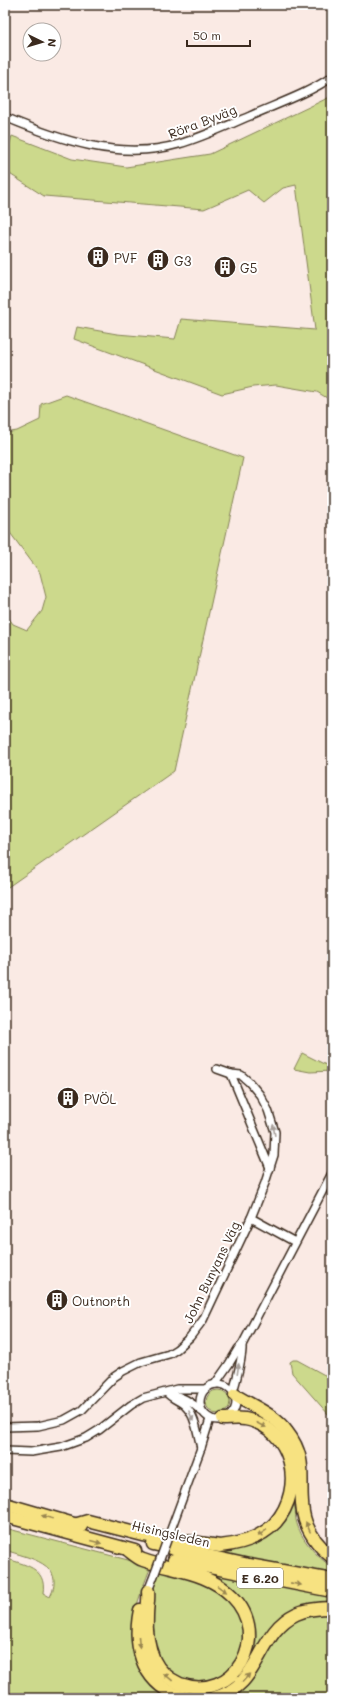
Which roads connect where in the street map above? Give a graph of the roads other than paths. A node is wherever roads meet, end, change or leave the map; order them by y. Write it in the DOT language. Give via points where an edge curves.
graph roads {
  1 [pos="332,77"];
  2 [pos="5,118"];
  3 [pos="217,1069"];
  4 [pos="231,1074"];
  5 [pos="270,1168"];
  6 [pos="332,1173"];
  7 [pos="251,1218"];
  8 [pos="295,1242"];
  9 [pos="242,1345"];
  10 [pos="215,1384"];
  11 [pos="205,1389"];
  12 [pos="167,1393"];
  13 [pos="234,1394"];
  14 [pos="202,1411"];
  15 [pos="210,1418"];
  16 [pos="223,1419"];
  17 [pos="5,1427"];
  18 [pos="201,1448"];
  19 [pos="5,1451"];
  20 [pos="5,1504"];
  21 [pos="5,1516"];
  22 [pos="74,1524"];
  23 [pos="128,1550"];
  24 [pos="332,1557"];
  25 [pos="332,1580"];
  26 [pos="148,1591"];
  27 [pos="332,1591"];
  28 [pos="332,1608"];
  29 [pos="186,1698"];
  30 [pos="213,1698"];
  1 -- 2 [label="street, Röra Byväg" via="311,89 205,135 154,149 122,150 88,146"];
  3 -- 4 [label="street, John Bunyans Väg"];
  4 -- 5 [label="street"];
  5 -- 4 [label="street, John Bunyans Väg, one-way" via="275,1132 268,1110 249,1082 241,1075"];
  5 -- 7 [label="street, John Bunyans Väg"];
  6 -- 8 [label="street"];
  7 -- 8 [label="street, John Bunyans Väg"];
  7 -- 17 [label="street, John Bunyans Väg" via="203,1320 190,1337 169,1354 141,1362 123,1371 82,1410 64,1420 42,1426"];
  8 -- 9 [label="street"];
  9 -- 10 [label="street"];
  13 -- 9 [label="street, one-way"];
  10 -- 11 [label="street"];
  10 -- 13 [label="street" via="227,1386"];
  11 -- 12 [label="street" via="177,1389"];
  11 -- 14 [label="street" via="200,1399"];
  12 -- 14 [label="street" via="193,1402"];
  12 -- 18 [label="street, one-way" via="187,1408"];
  12 -- 19 [label="street" via="142,1398 99,1430 75,1443 46,1450"];
  13 -- 16 [label="street" via="234,1410 230,1416"];
  24 -- 13 [label="highway, one-way" via="317,1541 306,1521 302,1507 301,1465 290,1436 270,1415"];
  14 -- 15 [label="street"];
  15 -- 16 [label="street"];
  15 -- 18 [label="street"];
  16 -- 22 [label="highway, one-way" via="244,1419 269,1429 280,1440 287,1453 292,1472 289,1497 275,1523 264,1532 249,1540 220,1546 143,1535 88,1521"];
  18 -- 26 [label="street, bridge"];
  22 -- 20 [label="highway, Hisingsleden / E 6.20, one-way"];
  21 -- 23 [label="highway, Hisingsleden / E 6.20, one-way"];
  22 -- 25 [label="highway, Hisingsleden / E 6.20" via="189,1552"];
  23 -- 26 [label="highway, one-way" via="141,1560 200,1576 218,1585 234,1598 244,1613 250,1637 246,1656 237,1671 226,1681 204,1688 186,1686 168,1677 156,1664 149,1645 146,1627"];
  23 -- 27 [label="highway, Hisingsleden / E 6.20, one-way"];
  26 -- 29 [label="highway, one-way" via="143,1597 138,1626 138,1645 142,1660 157,1682 169,1692"];
  30 -- 28 [label="highway, one-way" via="231,1691 243,1681 273,1634 287,1620 309,1610"];
}
